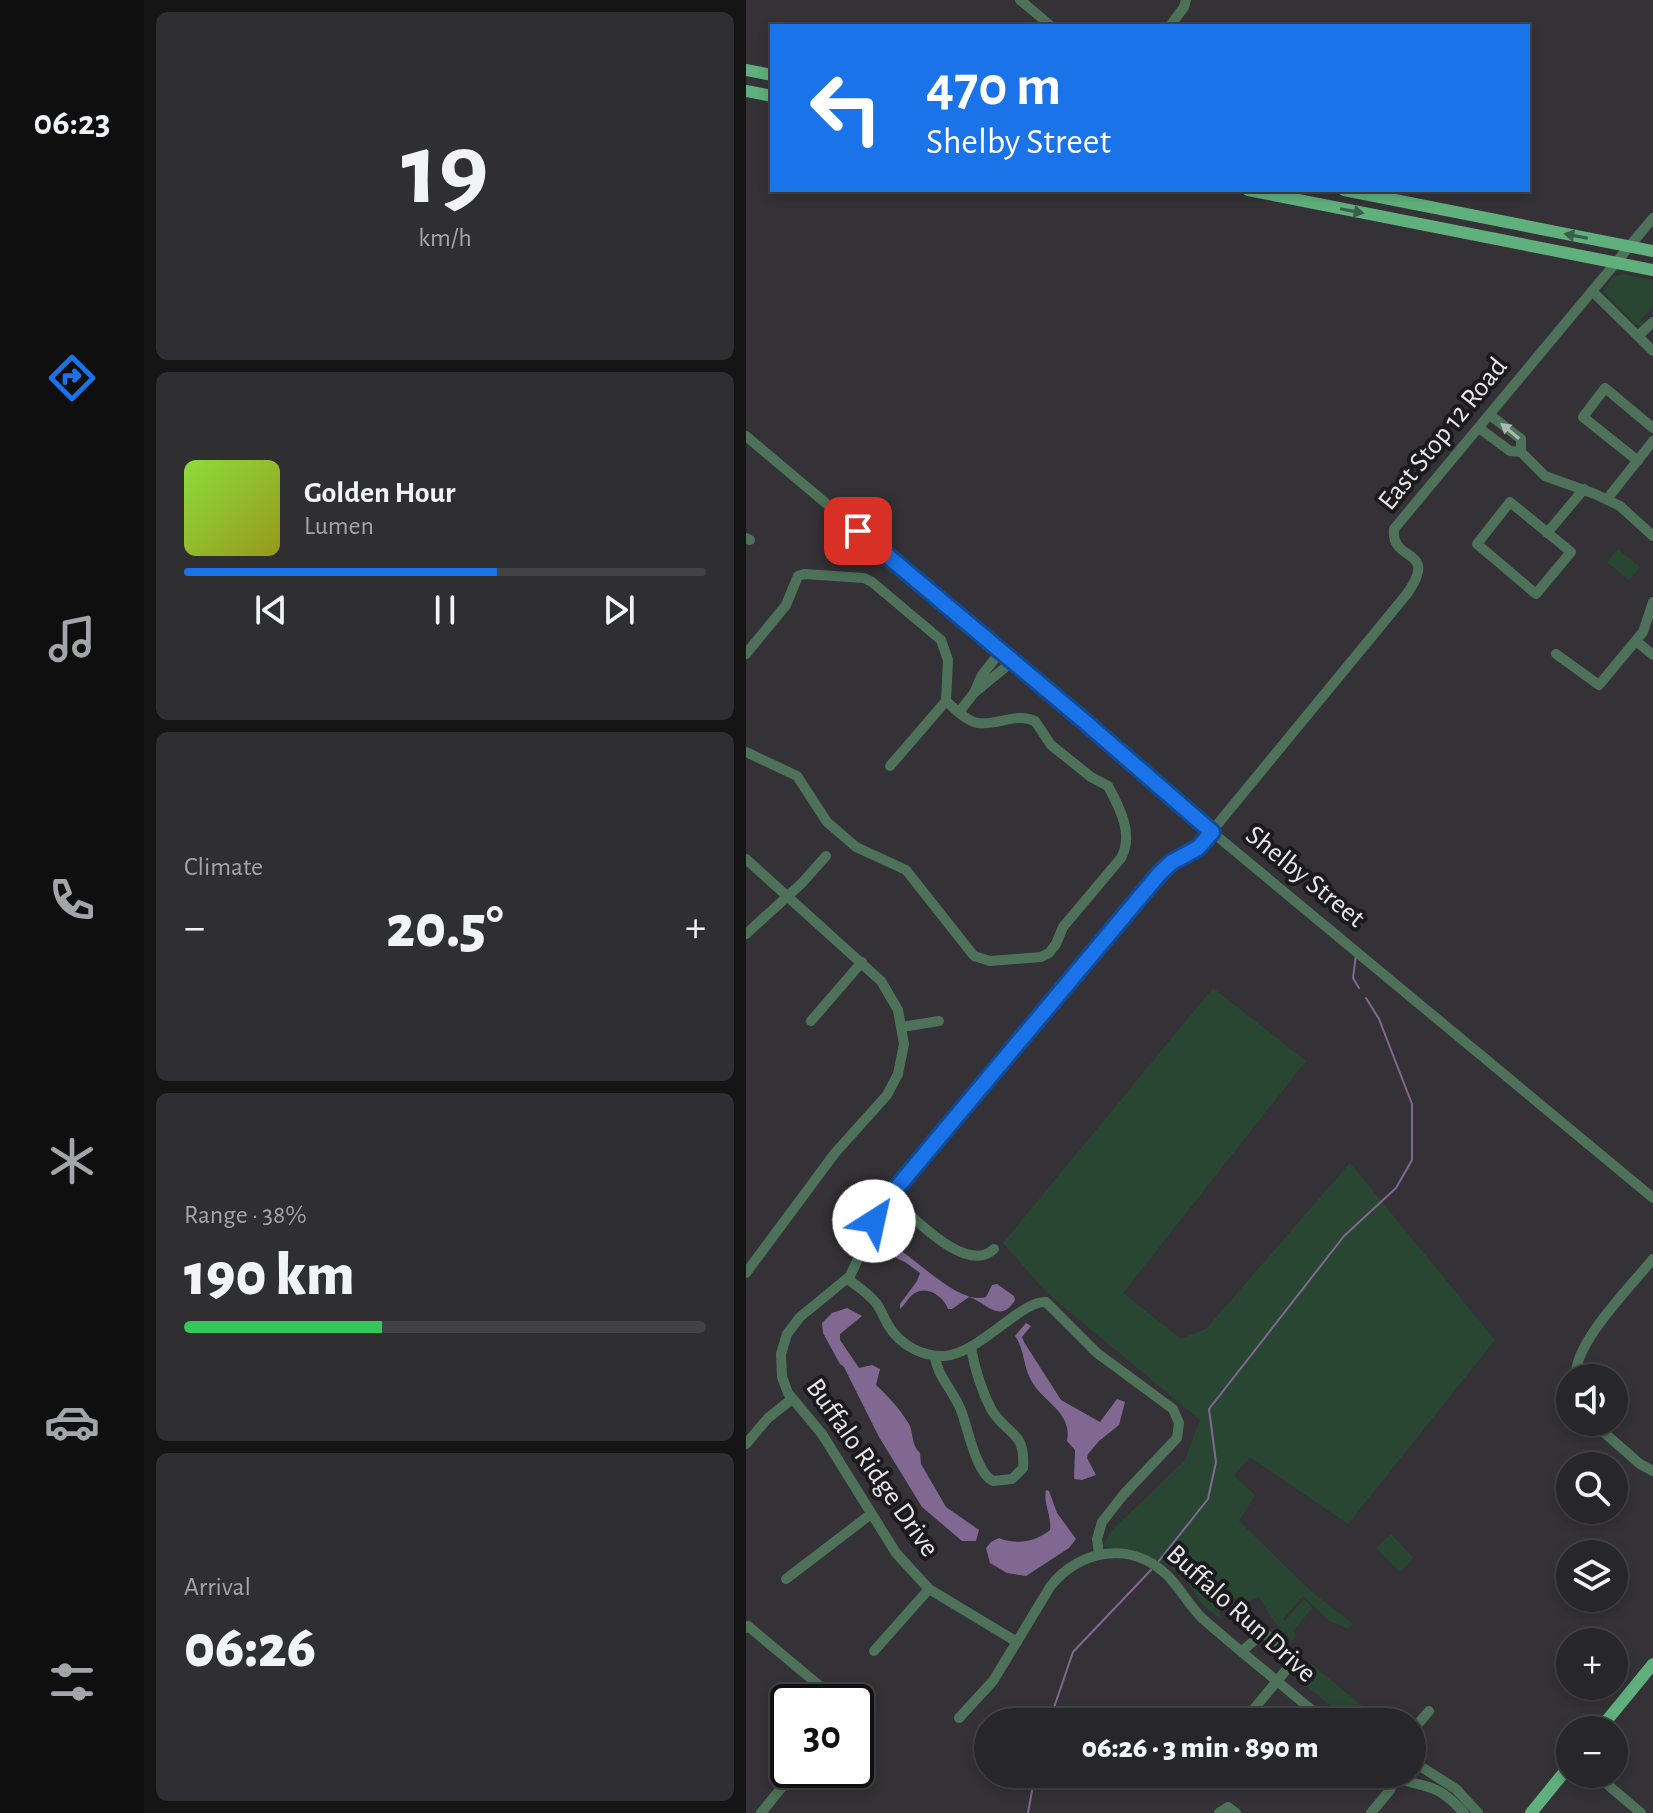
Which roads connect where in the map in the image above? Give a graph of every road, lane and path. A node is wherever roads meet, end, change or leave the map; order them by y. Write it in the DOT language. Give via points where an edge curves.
graph roads {
  1 [pos="1020,0"];
  2 [pos="1186,0"];
  3 [pos="1049,24"];
  4 [pos="1171,24"];
  5 [pos="746,70"];
  6 [pos="770,75"];
  7 [pos="746,91"];
  8 [pos="770,96"];
  9 [pos="1258,192"];
  10 [pos="1354,192"];
  11 [pos="1653,218"];
  12 [pos="1629,246"];
  13 [pos="1653,251"];
  14 [pos="1616,263"];
  15 [pos="1653,270"];
  16 [pos="1592,291"];
  17 [pos="1653,322"];
  18 [pos="1638,336"];
  19 [pos="1653,351"];
  20 [pos="1490,415"];
  21 [pos="1479,428"];
  22 [pos="1653,428"];
  23 [pos="746,436"];
  24 [pos="1653,441"];
  25 [pos="1521,452"];
  26 [pos="1638,461"];
  27 [pos="1584,489"];
  28 [pos="1607,499"];
  29 [pos="1547,533"];
  30 [pos="1653,536"];
  31 [pos="1653,602"];
  32 [pos="1650,622"];
  33 [pos="1636,641"];
  34 [pos="1001,651"];
  35 [pos="746,654"];
  36 [pos="1556,654"];
  37 [pos="1653,655"];
  38 [pos="1013,661"];
  39 [pos="974,693"];
  40 [pos="946,701"];
  41 [pos="959,712"];
  42 [pos="746,752"];
  43 [pos="890,766"];
  44 [pos="1212,832"];
  45 [pos="826,856"];
  46 [pos="746,859"];
  47 [pos="788,896"];
  48 [pos="746,934"];
  49 [pos="862,962"];
  50 [pos="811,1021"];
  51 [pos="939,1021"];
  52 [pos="902,1027"];
  53 [pos="1651,1193"];
  54 [pos="890,1197"];
  55 [pos="994,1249"];
  56 [pos="1653,1259"];
  57 [pos="746,1273"];
  58 [pos="848,1279"];
  59 [pos="971,1348"];
  60 [pos="935,1356"];
  61 [pos="1577,1364"];
  62 [pos="792,1399"];
  63 [pos="1608,1436"];
  64 [pos="746,1444"];
  65 [pos="1653,1471"];
  66 [pos="871,1514"];
  67 [pos="1099,1554"];
  68 [pos="786,1579"];
  69 [pos="929,1589"];
  70 [pos="747,1627"];
  71 [pos="1017,1642"];
  72 [pos="874,1651"];
  73 [pos="1242,1651"];
  74 [pos="1653,1664"];
  75 [pos="1278,1681"];
  76 [pos="817,1684"];
  77 [pos="1255,1708"];
  78 [pos="1310,1708"];
  79 [pos="1429,1711"];
  80 [pos="1426,1715"];
  81 [pos="1610,1716"];
  82 [pos="959,1718"];
  83 [pos="1426,1770"];
  84 [pos="1556,1782"];
  85 [pos="1426,1785"];
  86 [pos="781,1788"];
  87 [pos="1390,1788"];
  88 [pos="1612,1788"];
  89 [pos="761,1813"];
  90 [pos="1219,1813"];
  91 [pos="1236,1813"];
  92 [pos="1371,1813"];
  93 [pos="1464,1813"];
  94 [pos="1478,1813"];
  95 [pos="1531,1813"];
  96 [pos="1641,1813"];
  1 -- 3 [label="street"];
  2 -- 4 [label="street"];
  5 -- 6 [label="main road"];
  7 -- 8 [label="main road"];
  9 -- 14 [label="main road, one-way"];
  12 -- 10 [label="main road, one-way"];
  11 -- 12 [label="street, East Stop 12 Road"];
  12 -- 13 [label="main road"];
  12 -- 14 [label="street, East Stop 12 Road"];
  14 -- 15 [label="main road"];
  14 -- 16 [label="street, East Stop 12 Road"];
  16 -- 18 [label="street"];
  16 -- 20 [label="street, East Stop 12 Road"];
  17 -- 18 [label="street"];
  18 -- 19 [label="street"];
  20 -- 21 [label="street, East Stop 12 Road"];
  25 -- 20 [label="street, one-way" via="1521,439"];
  21 -- 25 [label="street" via="1510,451"];
  21 -- 44 [label="street, East Stop 12 Road" via="1394,529 1395,542 1415,561 1420,575"];
  22 -- 26 [label="street" via="1605,388 1583,417"];
  23 -- 34 [label="street, Shelby Street"];
  24 -- 26 [label="street"];
  25 -- 27 [label="street" via="1545,476"];
  26 -- 28 [label="street"];
  27 -- 28 [label="street"];
  27 -- 29 [label="street"];
  28 -- 30 [label="street"];
  29 -- 29 [label="street" via="1510,502 1477,544 1536,594 1571,552"];
  31 -- 32 [label="street"];
  32 -- 33 [label="street"];
  33 -- 36 [label="street" via="1599,685"];
  33 -- 37 [label="street"];
  34 -- 38 [label="street, Shelby Street"];
  34 -- 39 [label="street"];
  35 -- 40 [label="street" via="789,601 798,576 862,577 939,637 948,660"];
  38 -- 39 [label="street"];
  38 -- 44 [label="street, Shelby Street"];
  39 -- 41 [label="street"];
  40 -- 41 [label="street"];
  40 -- 43 [label="street"];
  41 -- 42 [label="street" via="978,723 1033,720 1051,745 1108,786 1128,834 1126,849 1043,956 988,961 976,957 906,870 854,845 827,822 797,776"];
  44 -- 53 [label="street, Shelby Street"];
  44 -- 54 [label="street" via="1160,873"];
  45 -- 47 [label="street"];
  46 -- 47 [label="street"];
  47 -- 48 [label="street"];
  47 -- 49 [label="street"];
  49 -- 50 [label="street"];
  49 -- 52 [label="street" via="891,995"];
  51 -- 52 [label="street"];
  52 -- 57 [label="street" via="896,1081"];
  54 -- 55 [label="street" via="959,1253 978,1257"];
  54 -- 58 [label="street"];
  56 -- 61 [label="street" via="1584,1344"];
  58 -- 60 [label="street" via="877,1303 900,1340"];
  58 -- 62 [label="street, Buffalo Ridge Drive" via="796,1320 783,1344 782,1377"];
  59 -- 60 [label="street"];
  59 -- 60 [label="street" via="976,1376 992,1410 1021,1442 1024,1463 1017,1477 995,1481 984,1475 959,1403 938,1372"];
  59 -- 67 [label="street" via="1032,1303 1045,1301 1097,1353 1173,1409 1179,1423 1175,1443 1100,1525"];
  62 -- 64 [label="street"];
  62 -- 66 [label="street, Buffalo Ridge Drive" via="822,1434"];
  63 -- 65 [label="street"];
  66 -- 68 [label="street"];
  66 -- 69 [label="street, Buffalo Ridge Drive" via="896,1553"];
  67 -- 71 [label="street" via="1061,1573"];
  67 -- 73 [label="street, Buffalo Run Drive" via="1129,1554 1157,1566 1198,1614"];
  69 -- 71 [label="street, Buffalo Ridge Drive"];
  69 -- 72 [label="street"];
  70 -- 76 [label="street"];
  71 -- 82 [label="street" via="993,1681"];
  73 -- 75 [label="street, Buffalo Run Drive"];
  73 -- 75 [label="street" via="1262,1634 1268,1636 1288,1663"];
  74 -- 81 [label="main road"];
  75 -- 77 [label="street"];
  75 -- 78 [label="street, Buffalo Run Drive"];
  79 -- 80 [label="street"];
  83 -- 94 [label="street" via="1456,1789"];
  84 -- 95 [label="main road"];
  85 -- 93 [label="street" via="1448,1796"];
  86 -- 89 [label="street"];
  87 -- 92 [label="street"];
  88 -- 96 [label="street"];
  90 -- 91 [label="street" via="1228,1807"];
}
